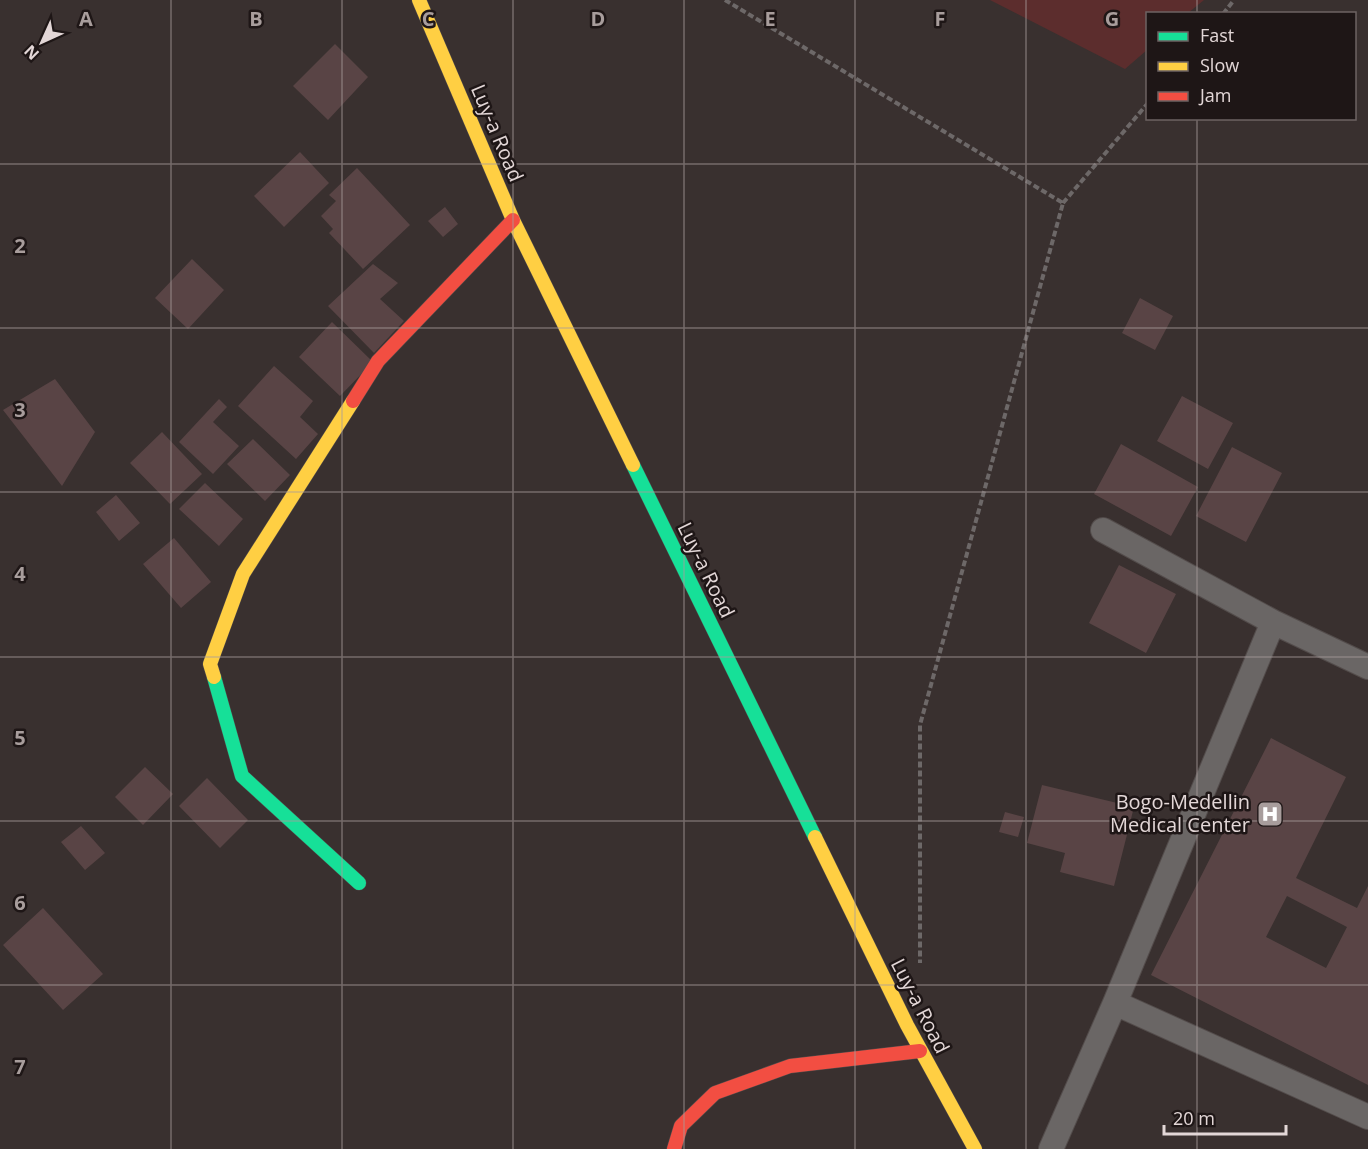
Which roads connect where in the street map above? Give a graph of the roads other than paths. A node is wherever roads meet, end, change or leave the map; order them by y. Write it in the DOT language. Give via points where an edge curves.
graph roads {
  1 [pos="419,0"];
  2 [pos="513,220"];
  3 [pos="1103,530"];
  4 [pos="1273,622"];
  5 [pos="1368,667"];
  6 [pos="359,883"];
  7 [pos="1115,1003"];
  8 [pos="920,1051"];
  9 [pos="1368,1117"];
  10 [pos="675,1149"];
  11 [pos="975,1149"];
  12 [pos="1051,1149"];
  1 -- 2 [label="street, Luy-a Road"];
  2 -- 6 [label="street" via="378,361 243,574 210,664 242,776"];
  2 -- 8 [label="street, Luy-a Road"];
  3 -- 4 [label="lane"];
  4 -- 5 [label="lane"];
  4 -- 7 [label="lane"];
  7 -- 9 [label="lane"];
  7 -- 12 [label="lane"];
  8 -- 10 [label="street" via="790,1066 715,1093 681,1126"];
  8 -- 11 [label="street, Luy-a Road"];
}
